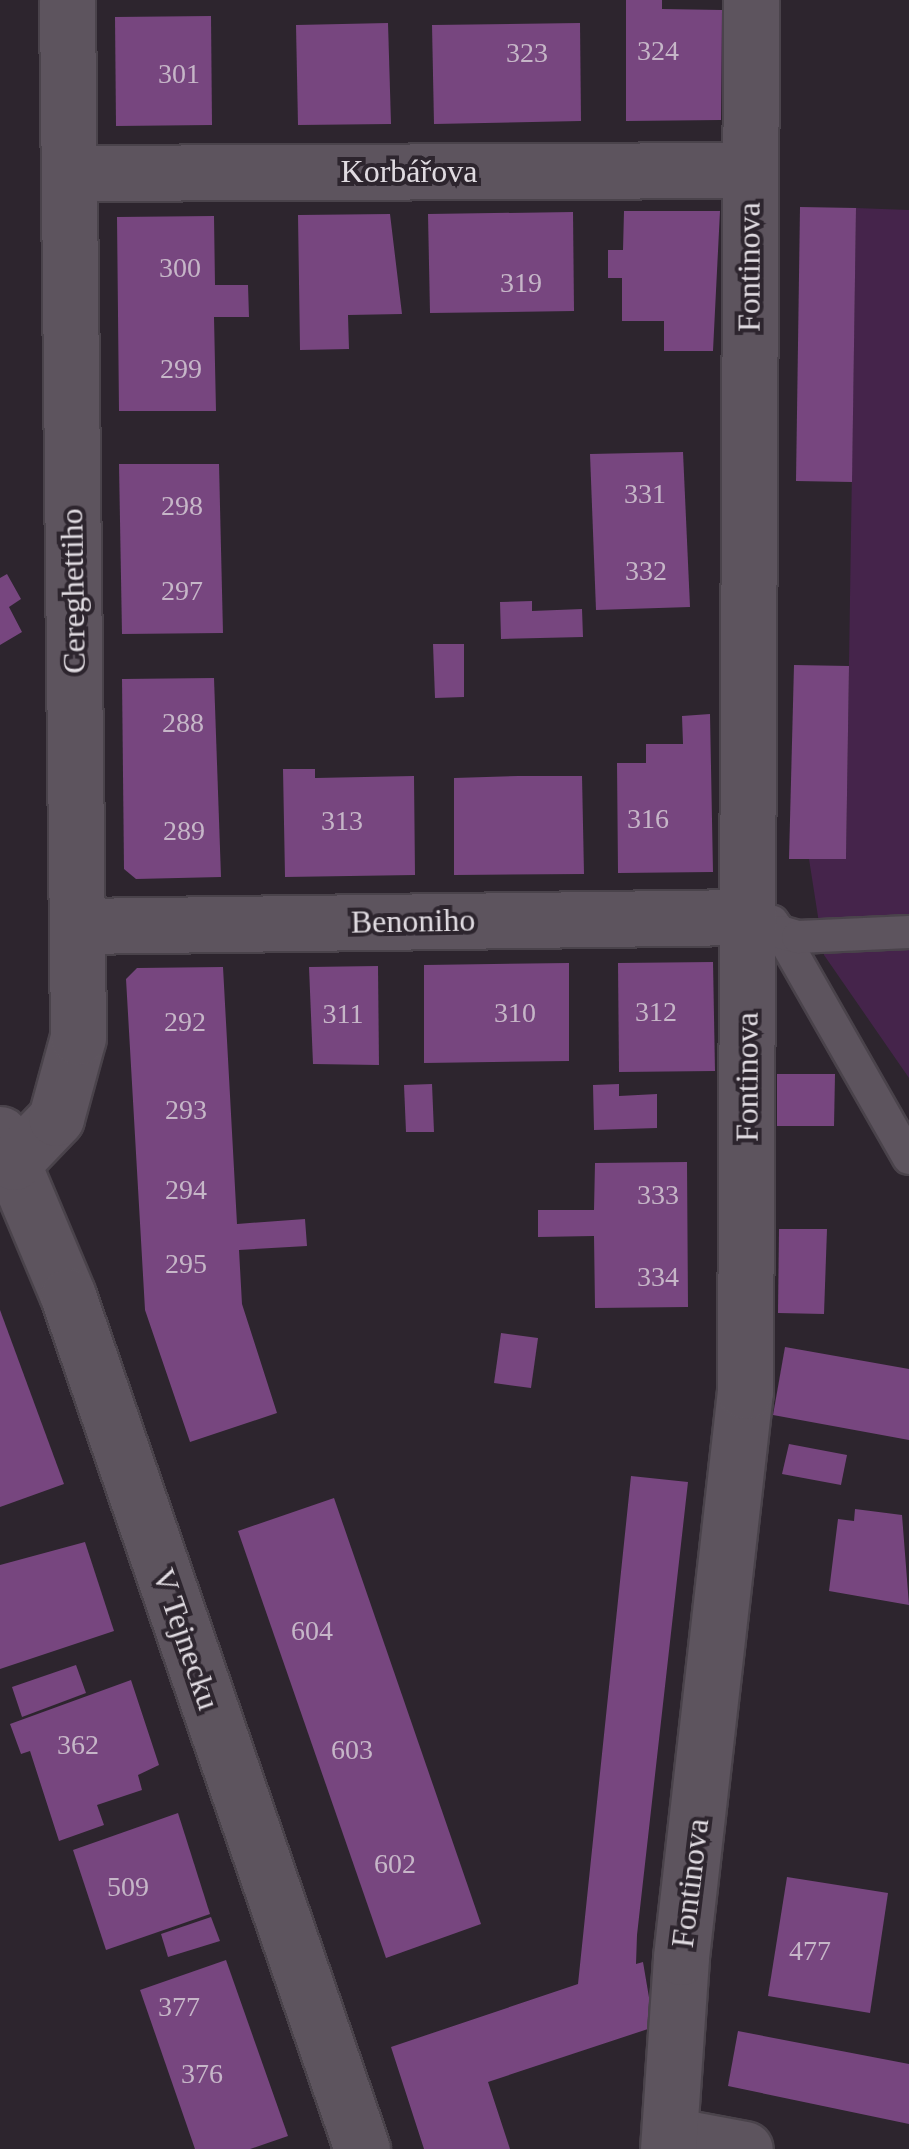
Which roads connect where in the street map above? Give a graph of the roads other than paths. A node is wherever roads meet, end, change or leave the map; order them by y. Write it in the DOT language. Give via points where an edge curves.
graph roads {
  1 [pos="67,0"];
  2 [pos="751,0"];
  3 [pos="748,170"];
  4 [pos="69,174"];
  5 [pos="764,924"];
  6 [pos="77,926"];
  7 [pos="909,932"];
  8 [pos="7,1148"];
  9 [pos="909,1158"];
  10 [pos="669,2142"];
  11 [pos="362,2149"];
  12 [pos="745,2149"];
  1 -- 4 [label="street, Cereghettiho"];
  2 -- 3 [label="street, Fontinova"];
  3 -- 4 [label="street, Korbářova"];
  3 -- 5 [label="street, Fontinova"];
  4 -- 6 [label="street, Cereghettiho"];
  5 -- 6 [label="street, Benoniho"];
  5 -- 7 [label="lane" via="798,937"];
  5 -- 9 [label="lane"];
  5 -- 10 [label="street, Fontinova" via="742,1452 681,1956"];
  6 -- 8 [label="street, Cereghettiho" via="74,1071 56,1118"];
  8 -- 11 [label="street, V Tejnecku" via="68,1296"];
  10 -- 12 [label="street"];
}
